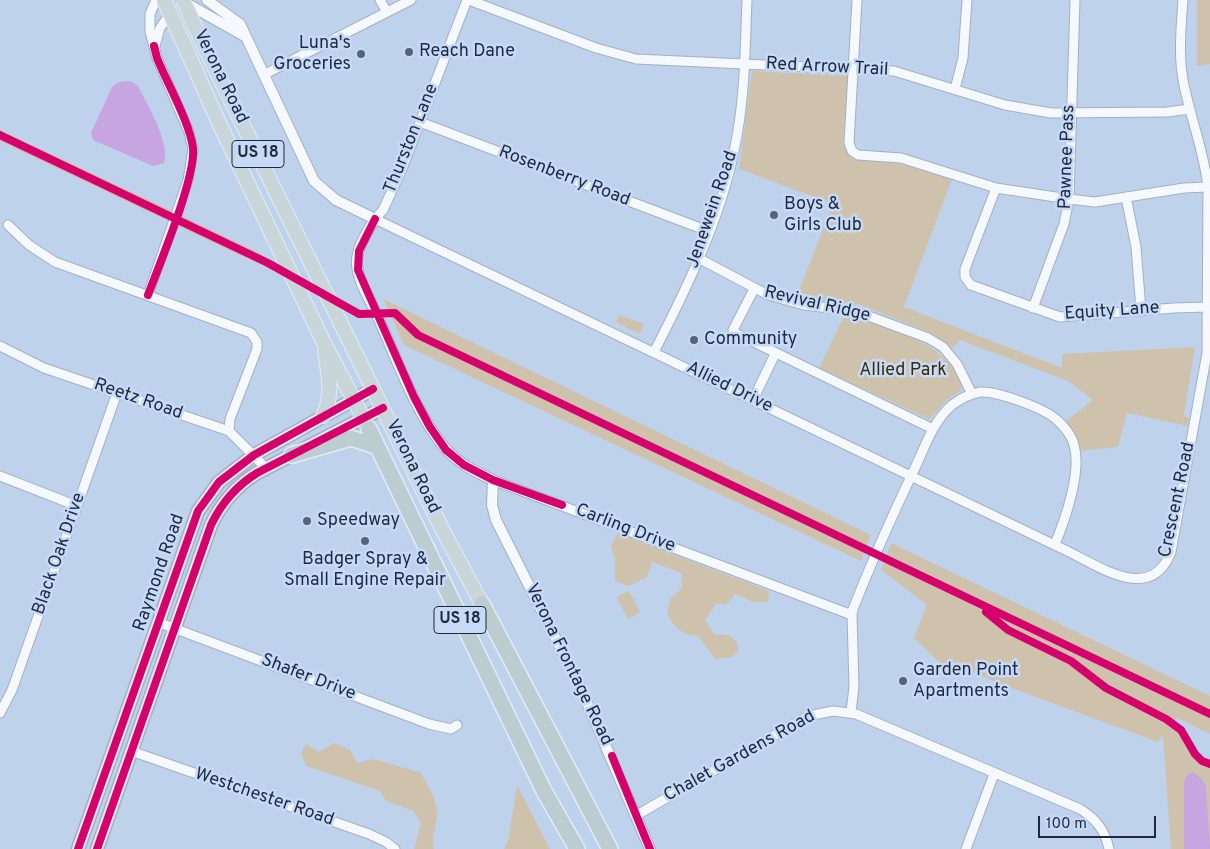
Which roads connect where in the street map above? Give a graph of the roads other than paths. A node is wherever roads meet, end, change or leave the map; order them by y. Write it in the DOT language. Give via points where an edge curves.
graph roads {
  1 [pos="156,0"];
  2 [pos="206,0"];
  3 [pos="380,0"];
  4 [pos="410,0"];
  5 [pos="468,0"];
  6 [pos="747,0"];
  7 [pos="857,0"];
  8 [pos="967,0"];
  9 [pos="1075,0"];
  10 [pos="1182,0"];
  11 [pos="179,2"];
  12 [pos="387,12"];
  13 [pos="247,38"];
  14 [pos="154,46"];
  15 [pos="745,64"];
  16 [pos="854,69"];
  17 [pos="265,74"];
  18 [pos="955,89"];
  19 [pos="1190,109"];
  20 [pos="1070,114"];
  21 [pos="420,122"];
  22 [pos="1208,187"];
  23 [pos="996,188"];
  24 [pos="1126,197"];
  25 [pos="1068,199"];
  26 [pos="375,219"];
  27 [pos="8,224"];
  28 [pos="708,231"];
  29 [pos="698,258"];
  30 [pos="754,289"];
  31 [pos="148,295"];
  32 [pos="1209,307"];
  33 [pos="1032,308"];
  34 [pos="1141,310"];
  35 [pos="324,341"];
  36 [pos="0,346"];
  37 [pos="654,352"];
  38 [pos="775,354"];
  39 [pos="374,389"];
  40 [pos="117,393"];
  41 [pos="972,394"];
  42 [pos="354,399"];
  43 [pos="753,400"];
  44 [pos="383,408"];
  45 [pos="323,416"];
  46 [pos="366,423"];
  47 [pos="933,429"];
  48 [pos="229,430"];
  49 [pos="378,447"];
  50 [pos="292,454"];
  51 [pos="254,455"];
  52 [pos="266,468"];
  53 [pos="0,476"];
  54 [pos="911,476"];
  55 [pos="493,480"];
  56 [pos="76,506"];
  57 [pos="1055,544"];
  58 [pos="1149,577"];
  59 [pos="482,604"];
  60 [pos="852,615"];
  61 [pos="160,623"];
  62 [pos="175,629"];
  63 [pos="851,712"];
  64 [pos="0,713"];
  65 [pos="457,725"];
  66 [pos="131,751"];
  67 [pos="994,774"];
  68 [pos="544,792"];
  69 [pos="637,814"];
  70 [pos="78,849"];
  71 [pos="97,849"];
  72 [pos="395,849"];
  73 [pos="569,849"];
  74 [pos="577,849"];
  75 [pos="610,849"];
  76 [pos="650,849"];
  77 [pos="966,849"];
  78 [pos="1109,849"];
  1 -- 11 [label="street" via="167,7"];
  1 -- 14 [label="street" via="150,18"];
  2 -- 13 [label="street" via="240,24"];
  3 -- 12 [label="street"];
  4 -- 12 [label="street"];
  5 -- 15 [label="street, Red Arrow Trail" via="619,56"];
  5 -- 21 [label="street, Thurston Lane"];
  6 -- 15 [label="street, Jenewein Road"];
  7 -- 16 [label="street"];
  8 -- 18 [label="street" via="964,53"];
  9 -- 20 [label="street, Pawnee Pass"];
  10 -- 19 [label="street, Crescent Road" via="1181,63"];
  11 -- 13 [label="street" via="230,26"];
  11 -- 14 [label="street" via="160,28"];
  11 -- 35 [label="highway, Verona Road / US 18, bridge" via="187,51"];
  11 -- 39 [label="highway, Verona Road / US 18, bridge" via="203,44"];
  12 -- 17 [label="street"];
  13 -- 17 [label="street"];
  14 -- 31 [label="street" via="193,149 188,180"];
  15 -- 16 [label="street, Red Arrow Trail"];
  15 -- 28 [label="street, Jenewein Road" via="735,150"];
  16 -- 18 [label="street, Red Arrow Trail" via="894,71"];
  16 -- 23 [label="street" via="849,143 852,151 858,155 901,158"];
  17 -- 26 [label="street, Allied Drive" via="314,181 336,200"];
  18 -- 20 [label="street, Red Arrow Trail" via="1027,110"];
  19 -- 20 [label="street, Red Arrow Trail"];
  19 -- 22 [label="street, Crescent Road"];
  20 -- 25 [label="street, Pawnee Pass"];
  21 -- 26 [label="street, Thurston Lane" via="383,210"];
  21 -- 28 [label="street, Rosenberry Road"];
  22 -- 24 [label="street"];
  22 -- 32 [label="street, Crescent Road"];
  23 -- 25 [label="street"];
  23 -- 33 [label="street, Equity Lane" via="965,269 965,277 971,284"];
  24 -- 25 [label="street" via="1094,202"];
  24 -- 34 [label="street" via="1136,247"];
  25 -- 33 [label="street, Pawnee Pass" via="1064,224"];
  26 -- 37 [label="street, Allied Drive"];
  26 -- 55 [label="street, Carling Drive" via="357,258 369,298 414,397 437,438 464,464"];
  27 -- 31 [label="street" via="29,245 55,262"];
  28 -- 29 [label="street, Jenewein Road"];
  29 -- 30 [label="street, Revival Ridge"];
  29 -- 37 [label="street, Jenewein Road"];
  30 -- 38 [label="street" via="733,330"];
  30 -- 41 [label="street, Revival Ridge" via="782,300 855,311 928,338 943,347 957,364"];
  31 -- 48 [label="street" via="246,330 254,337 256,349 230,419"];
  32 -- 34 [label="street, Equity Lane"];
  32 -- 58 [label="street, Crescent Road" via="1206,361 1171,552 1160,571"];
  33 -- 34 [label="street, Equity Lane" via="1060,317"];
  35 -- 42 [label="highway, Verona Road / US 18"];
  35 -- 45 [label="highway" via="330,401"];
  36 -- 40 [label="street, Reetz Road" via="44,368"];
  37 -- 43 [label="street, Allied Drive"];
  38 -- 43 [label="street"];
  38 -- 47 [label="street"];
  39 -- 42 [label="main road, Raymond Road"];
  39 -- 44 [label="highway, Verona Road / US 18"];
  40 -- 48 [label="street, Reetz Road"];
  40 -- 56 [label="street, Black Oak Drive"];
  41 -- 47 [label="street" via="951,406"];
  41 -- 57 [label="street" via="997,394 1049,414 1070,436 1075,446 1074,476 1066,517"];
  42 -- 45 [label="main road, Raymond Road"];
  42 -- 46 [label="highway, Verona Road / US 18"];
  43 -- 54 [label="street, Allied Drive"];
  44 -- 46 [label="main road, Raymond Road"];
  44 -- 59 [label="highway, Verona Road / US 18"];
  45 -- 51 [label="main road, Raymond Road"];
  46 -- 49 [label="highway, Verona Road / US 18"];
  46 -- 50 [label="main road, Raymond Road"];
  47 -- 54 [label="street"];
  48 -- 51 [label="street, Reetz Road"];
  49 -- 50 [label="highway" via="352,438"];
  49 -- 68 [label="highway, Verona Road / US 18"];
  50 -- 52 [label="main road, Raymond Road"];
  51 -- 52 [label="street, Reetz Road"];
  51 -- 61 [label="main road, Raymond Road" via="219,482 198,511"];
  52 -- 62 [label="main road, Raymond Road" via="232,492 217,512"];
  53 -- 56 [label="street"];
  54 -- 57 [label="street, Allied Drive"];
  54 -- 60 [label="street" via="881,538"];
  55 -- 60 [label="street, Carling Drive"];
  55 -- 69 [label="street, Verona Frontage Road" via="492,505 496,520 582,690"];
  56 -- 64 [label="street, Black Oak Drive" via="12,690"];
  57 -- 58 [label="street, Allied Drive" via="1124,578"];
  59 -- 75 [label="highway, Verona Road / US 18"];
  60 -- 63 [label="street" via="854,687"];
  61 -- 62 [label="street, Shafer Drive"];
  61 -- 70 [label="main road, Raymond Road"];
  62 -- 65 [label="street, Shafer Drive" via="429,724 451,729"];
  62 -- 66 [label="main road, Raymond Road"];
  63 -- 67 [label="street, Chalet Gardens Road"];
  63 -- 69 [label="street, Chalet Gardens Road" via="832,711 808,716"];
  66 -- 71 [label="main road, Raymond Road"];
  66 -- 72 [label="street, Westchester Road" via="370,834"];
  67 -- 77 [label="street"];
  67 -- 78 [label="street, Chalet Gardens Road" via="1093,817 1102,828"];
  68 -- 73 [label="highway"];
  68 -- 74 [label="highway, Verona Road / US 18"];
  69 -- 76 [label="street, Verona Frontage Road"];
}
